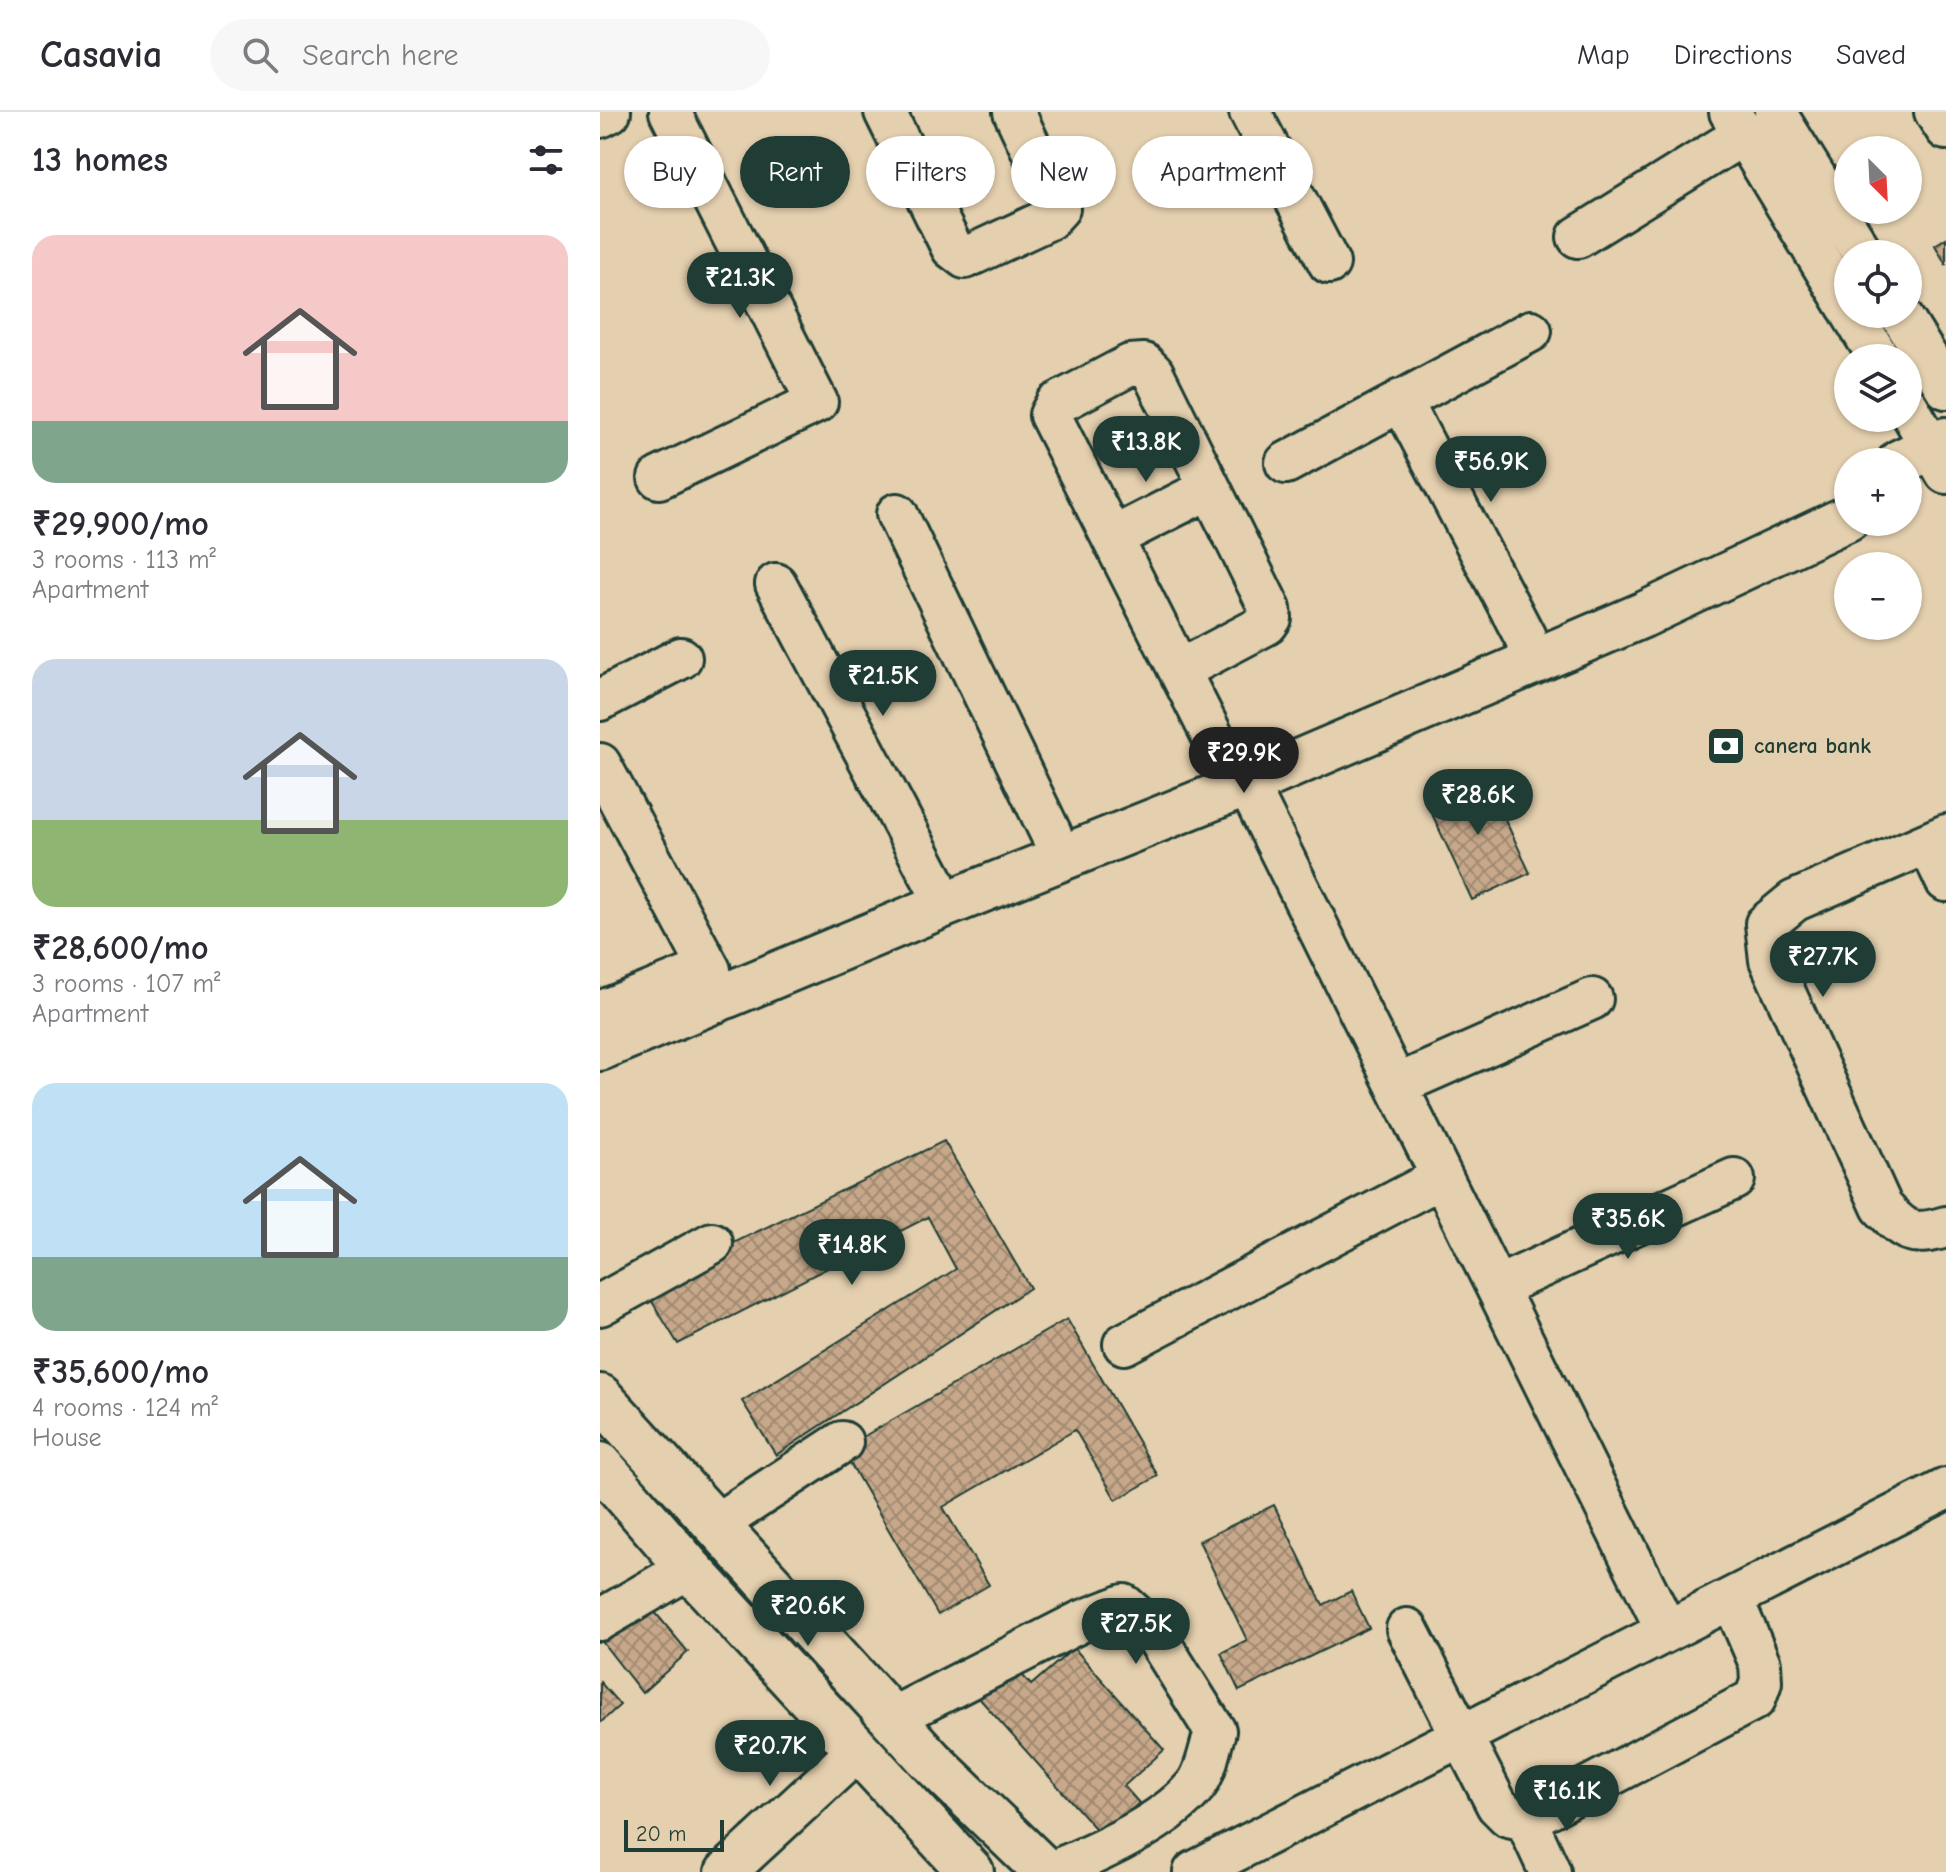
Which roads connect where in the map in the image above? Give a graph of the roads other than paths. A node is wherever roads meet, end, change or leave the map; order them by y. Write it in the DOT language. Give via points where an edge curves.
graph roads {
  1 [pos="610,112"];
  2 [pos="670,112"];
  3 [pos="885,112"];
  4 [pos="1014,112"];
  5 [pos="1250,112"];
  6 [pos="1935,112"];
  7 [pos="600,117"];
  8 [pos="1770,120"];
  9 [pos="1946,129"];
  10 [pos="1578,237"];
  11 [pos="1853,240"];
  12 [pos="1329,263"];
  13 [pos="1834,273"];
  14 [pos="1909,328"];
  15 [pos="1531,331"];
  16 [pos="1946,388"];
  17 [pos="1401,400"];
  18 [pos="1921,432"];
  19 [pos="1936,461"];
  20 [pos="1286,463"];
  21 [pos="1922,476"];
  22 [pos="659,478"];
  23 [pos="1210,488"];
  24 [pos="1834,494"];
  25 [pos="897,514"];
  26 [pos="1834,525"];
  27 [pos="1112,538"];
  28 [pos="776,584"];
  29 [pos="1525,637"];
  30 [pos="681,658"];
  31 [pos="1180,670"];
  32 [pos="600,700"];
  33 [pos="600,764"];
  34 [pos="1237,775"];
  35 [pos="1051,834"];
  36 [pos="1937,839"];
  37 [pos="1946,881"];
  38 [pos="934,882"];
  39 [pos="710,970"];
  40 [pos="1592,999"];
  41 [pos="600,1014"];
  42 [pos="600,1048"];
  43 [pos="1397,1085"];
  44 [pos="1442,1177"];
  45 [pos="1734,1179"];
  46 [pos="1946,1227"];
  47 [pos="712,1243"];
  48 [pos="1497,1287"];
  49 [pos="600,1305"];
  50 [pos="1124,1344"];
  51 [pos="600,1397"];
  52 [pos="842,1442"];
  53 [pos="600,1465"];
  54 [pos="1946,1489"];
  55 [pos="715,1525"];
  56 [pos="689,1568"];
  57 [pos="1732,1598"];
  58 [pos="600,1620"];
  59 [pos="1407,1629"];
  60 [pos="1667,1631"];
  61 [pos="892,1718"];
  62 [pos="1461,1736"];
  63 [pos="857,1751"];
  64 [pos="1526,1820"];
  65 [pos="952,1866"];
  66 [pos="726,1872"];
  67 [pos="1048,1872"];
  68 [pos="1194,1872"];
  69 [pos="1550,1872"];
  1 -- 7 [label="street"];
  2 -- 22 [label="street" via="817,402"];
  3 -- 4 [label="street" via="952,248 965,258 1049,219 1059,208"];
  5 -- 12 [label="street"];
  6 -- 9 [label="street"];
  8 -- 10 [label="street"];
  8 -- 11 [label="street"];
  8 -- 13 [label="street"];
  14 -- 16 [label="street"];
  15 -- 17 [label="street"];
  17 -- 20 [label="street"];
  17 -- 29 [label="street"];
  18 -- 19 [label="street"];
  19 -- 21 [label="main road"];
  23 -- 27 [label="street"];
  23 -- 27 [label="street" via="1153,373 1144,364 1130,365 1056,404 1050,415"];
  23 -- 31 [label="street" via="1271,618"];
  24 -- 29 [label="main road"];
  25 -- 35 [label="street"];
  26 -- 34 [label="main road" via="1643,615"];
  27 -- 31 [label="street"];
  28 -- 38 [label="street"];
  29 -- 34 [label="main road"];
  30 -- 32 [label="street"];
  31 -- 34 [label="street"];
  33 -- 39 [label="street"];
  34 -- 35 [label="main road"];
  34 -- 42 [label="main road" via="944,905"];
  34 -- 43 [label="street"];
  35 -- 38 [label="main road"];
  36 -- 37 [label="street"];
  36 -- 46 [label="street" via="1794,901 1766,924 1770,960 1882,1207 1900,1227 1925,1233"];
  38 -- 39 [label="main road"];
  39 -- 41 [label="main road"];
  40 -- 43 [label="street"];
  43 -- 44 [label="street"];
  44 -- 48 [label="street"];
  44 -- 50 [label="street"];
  45 -- 48 [label="street"];
  47 -- 49 [label="street"];
  48 -- 60 [label="street"];
  51 -- 55 [label="main road"];
  52 -- 55 [label="street"];
  53 -- 56 [label="main road"];
  54 -- 57 [label="street"];
  55 -- 61 [label="main road"];
  56 -- 58 [label="street"];
  56 -- 63 [label="main road"];
  57 -- 60 [label="street"];
  57 -- 64 [label="street" via="1760,1664 1755,1699"];
  59 -- 62 [label="street"];
  60 -- 62 [label="street"];
  61 -- 67 [label="main road"];
  61 -- 67 [label="street" via="1124,1605 1152,1630 1215,1731 1199,1782 1177,1804 1108,1849"];
  62 -- 64 [label="street" via="1497,1805 1508,1816"];
  62 -- 68 [label="street"];
  63 -- 65 [label="main road"];
  63 -- 66 [label="street"];
  64 -- 69 [label="street"];
}
